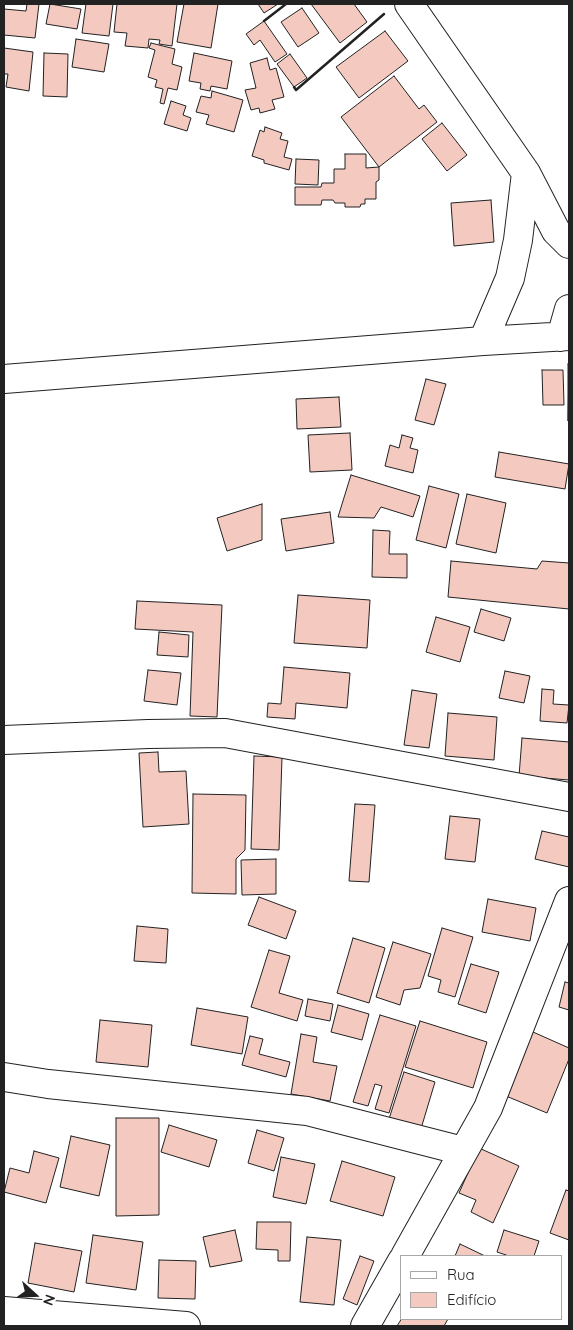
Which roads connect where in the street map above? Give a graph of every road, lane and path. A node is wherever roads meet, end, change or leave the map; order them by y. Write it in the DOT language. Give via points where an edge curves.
graph roads {
  1 [pos="409,4"];
  2 [pos="526,173"];
  3 [pos="569,244"];
  4 [pos="569,309"];
  5 [pos="565,337"];
  6 [pos="482,341"];
  7 [pos="4,379"];
  8 [pos="4,740"];
  9 [pos="569,797"];
  10 [pos="569,901"];
  11 [pos="4,1077"];
  12 [pos="463,1151"];
  13 [pos="406,1255"];
  14 [pos="400,1265"];
  15 [pos="4,1312"];
  16 [pos="186,1326"];
  17 [pos="365,1326"];
  1 -- 2 [label="street"];
  2 -- 3 [label="street" via="556,231"];
  2 -- 6 [label="street" via="510,278"];
  4 -- 5 [label="street"];
  5 -- 6 [label="street"];
  6 -- 7 [label="street"];
  8 -- 9 [label="street" via="226,733"];
  10 -- 12 [label="street" via="488,1108"];
  11 -- 12 [label="street" via="307,1111"];
  12 -- 13 [label="street"];
  14 -- 17 [label="street"];
  15 -- 16 [label="street"];
}
